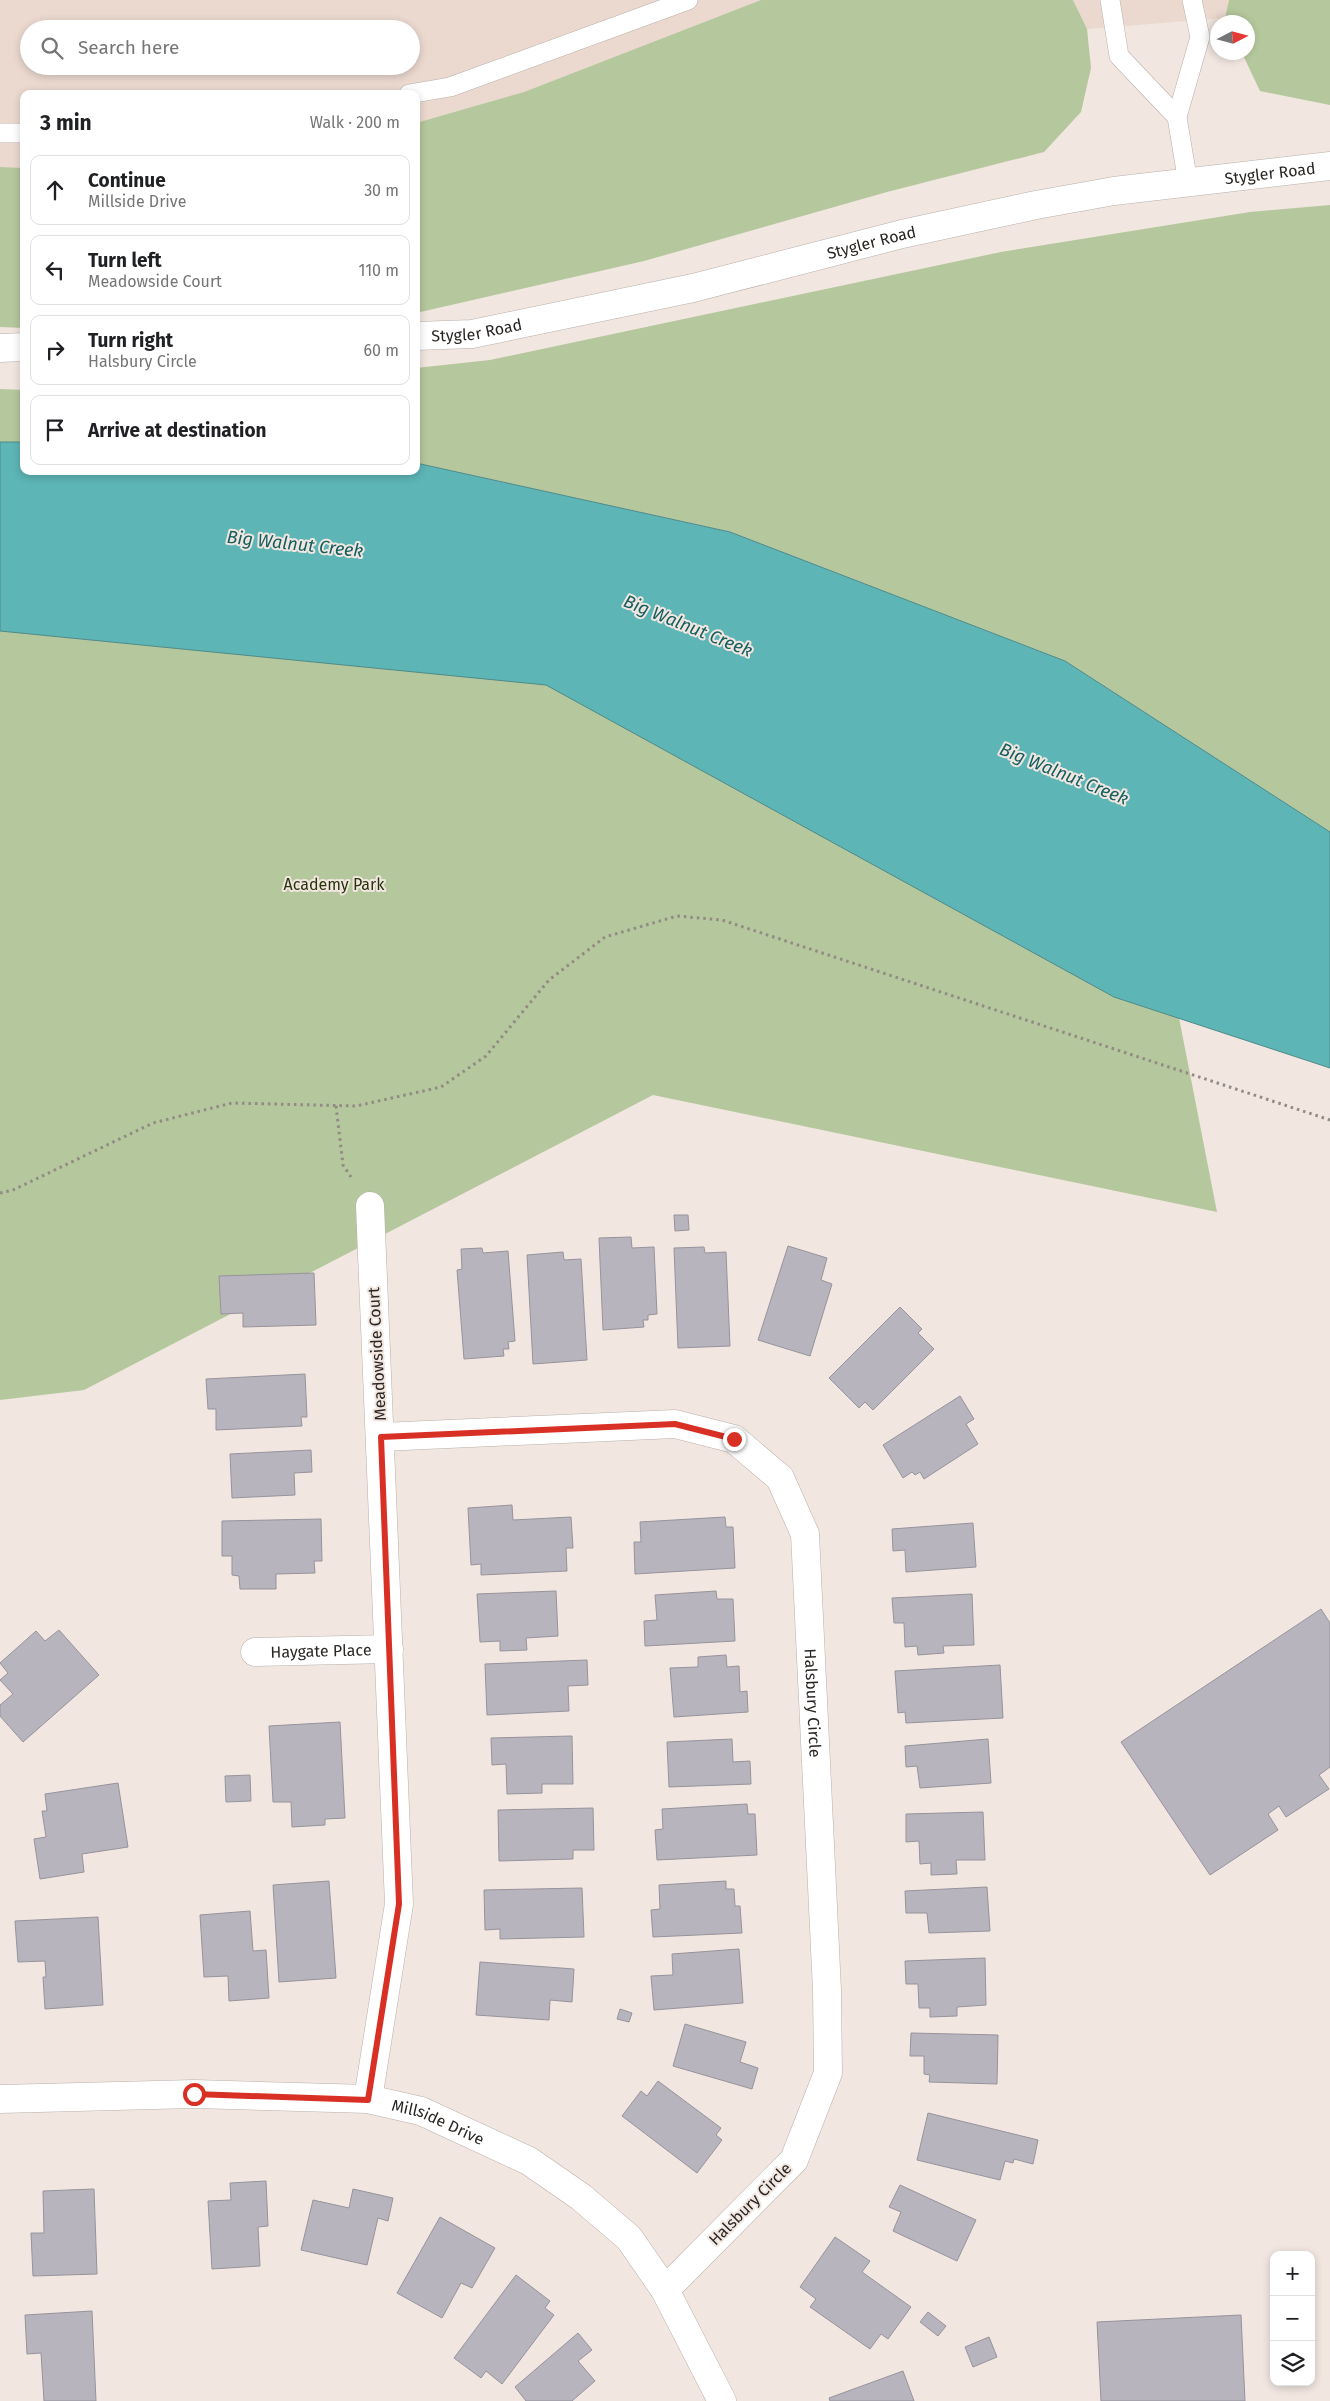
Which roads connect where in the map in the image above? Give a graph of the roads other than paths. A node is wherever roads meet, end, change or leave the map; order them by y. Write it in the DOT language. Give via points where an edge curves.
graph roads {
  1 [pos="688,0"];
  2 [pos="1110,0"];
  3 [pos="1192,0"];
  4 [pos="420,92"];
  5 [pos="1177,117"];
  6 [pos="20,133"];
  7 [pos="0,134"];
  8 [pos="1330,166"];
  9 [pos="1188,183"];
  10 [pos="420,336"];
  11 [pos="20,347"];
  12 [pos="0,348"];
  13 [pos="370,1206"];
  14 [pos="381,1437"];
  15 [pos="389,1648"];
  16 [pos="255,1652"];
  17 [pos="0,2099"];
  18 [pos="368,2100"];
  19 [pos="665,2290"];
  20 [pos="722,2401"];
  1 -- 4 [label="lane" via="450,87"];
  2 -- 5 [label="lane" via="1119,56"];
  3 -- 5 [label="lane" via="1200,37"];
  5 -- 9 [label="lane"];
  6 -- 7 [label="lane"];
  8 -- 9 [label="street, Stygler Road"];
  9 -- 10 [label="street, Stygler Road" via="1036,204 902,234 693,288 472,334"];
  11 -- 12 [label="street"];
  13 -- 14 [label="street, Meadowside Court"];
  14 -- 15 [label="street, Meadowside Court"];
  14 -- 19 [label="street, Halsbury Circle" via="675,1424 734,1439 780,1478 805,1534 827,1990 828,2073 794,2160"];
  15 -- 16 [label="street, Haygate Place"];
  15 -- 18 [label="street, Meadowside Court" via="399,1904"];
  17 -- 18 [label="street, Millside Drive" via="194,2094"];
  18 -- 19 [label="street, Millside Drive" via="421,2111 529,2161 581,2198 628,2238"];
  19 -- 20 [label="street, Millside Drive"];
}
